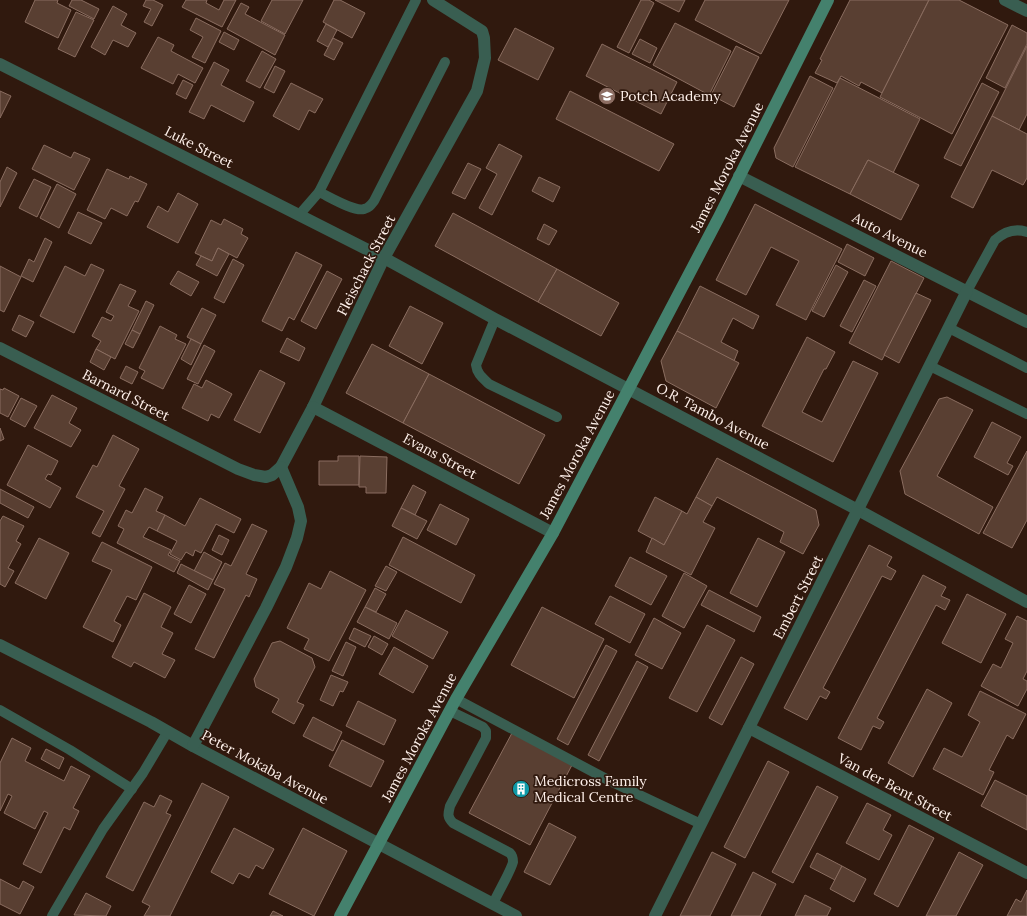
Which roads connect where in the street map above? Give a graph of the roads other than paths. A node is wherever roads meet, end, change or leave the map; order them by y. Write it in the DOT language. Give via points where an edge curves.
graph roads {
  1 [pos="416,0"];
  2 [pos="433,0"];
  3 [pos="828,0"];
  4 [pos="1005,0"];
  5 [pos="1027,11"];
  6 [pos="445,62"];
  7 [pos="0,64"];
  8 [pos="739,176"];
  9 [pos="319,192"];
  10 [pos="299,215"];
  11 [pos="1027,232"];
  12 [pos="384,258"];
  13 [pos="967,291"];
  14 [pos="495,319"];
  15 [pos="1027,322"];
  16 [pos="949,328"];
  17 [pos="0,348"];
  18 [pos="930,366"];
  19 [pos="1027,368"];
  20 [pos="628,388"];
  21 [pos="313,407"];
  22 [pos="1027,414"];
  23 [pos="557,417"];
  24 [pos="281,468"];
  25 [pos="858,510"];
  26 [pos="553,533"];
  27 [pos="1027,602"];
  28 [pos="0,645"];
  29 [pos="456,699"];
  30 [pos="0,710"];
  31 [pos="450,711"];
  32 [pos="749,728"];
  33 [pos="168,731"];
  34 [pos="193,746"];
  35 [pos="132,789"];
  36 [pos="701,824"];
  37 [pos="378,844"];
  38 [pos="1027,872"];
  39 [pos="493,904"];
  40 [pos="52,916"];
  41 [pos="340,916"];
  42 [pos="516,916"];
  43 [pos="655,916"];
  1 -- 9 [label="lane"];
  2 -- 12 [label="street, Fleischack Street" via="482,32 485,58 477,91"];
  3 -- 8 [label="street, James Moroka Avenue"];
  4 -- 5 [label="street"];
  6 -- 9 [label="lane" via="370,207 361,210"];
  7 -- 10 [label="street, Luke Street"];
  8 -- 13 [label="street, Auto Avenue"];
  8 -- 20 [label="street, James Moroka Avenue"];
  9 -- 10 [label="lane"];
  10 -- 12 [label="street, Luke Street"];
  11 -- 13 [label="lane" via="1015,230 1000,235"];
  12 -- 14 [label="street, O.R. Tambo Avenue"];
  12 -- 21 [label="street, Fleischack Street"];
  13 -- 15 [label="street, Auto Avenue"];
  13 -- 16 [label="street, Embert Street"];
  14 -- 20 [label="street, O.R. Tambo Avenue"];
  14 -- 23 [label="lane" via="476,370 489,384"];
  16 -- 18 [label="street, Embert Street"];
  16 -- 19 [label="lane"];
  17 -- 24 [label="street, Barnard Street" via="238,469 266,477"];
  18 -- 22 [label="lane"];
  18 -- 25 [label="street, Embert Street"];
  20 -- 25 [label="street, O.R. Tambo Avenue"];
  20 -- 26 [label="street, James Moroka Avenue"];
  21 -- 24 [label="street, Fleischack Street"];
  21 -- 26 [label="street, Evans Street"];
  24 -- 34 [label="street" via="298,506 301,521 297,538 273,595"];
  25 -- 27 [label="street, O.R. Tambo Avenue"];
  25 -- 32 [label="street, Embert Street"];
  26 -- 29 [label="street, James Moroka Avenue"];
  28 -- 33 [label="street, Peter Mokaba Avenue"];
  29 -- 31 [label="street, James Moroka Avenue"];
  29 -- 36 [label="lane" via="612,782"];
  30 -- 35 [label="lane"];
  31 -- 37 [label="street, James Moroka Avenue"];
  31 -- 39 [label="lane" via="484,727 486,731 486,738 448,814 453,823 510,853 512,857 513,862"];
  32 -- 36 [label="street, Embert Street"];
  32 -- 38 [label="street, Van der Bent Street"];
  33 -- 34 [label="street, Peter Mokaba Avenue"];
  33 -- 35 [label="lane"];
  34 -- 37 [label="street, Peter Mokaba Avenue"];
  35 -- 40 [label="lane" via="102,829"];
  36 -- 43 [label="street, Embert Street"];
  37 -- 39 [label="street, Peter Mokaba Avenue"];
  37 -- 41 [label="street, James Moroka Avenue"];
  39 -- 42 [label="street, Peter Mokaba Avenue"];
}
